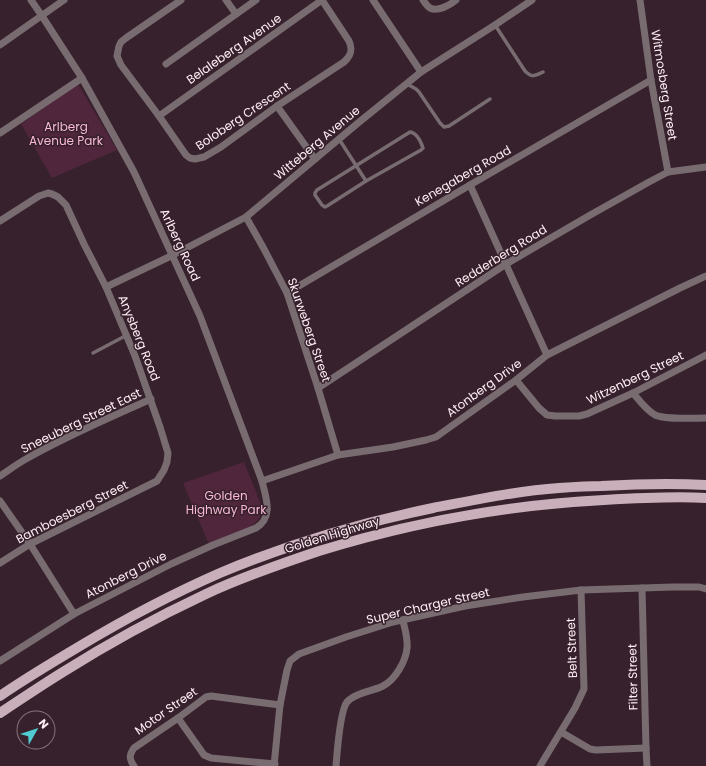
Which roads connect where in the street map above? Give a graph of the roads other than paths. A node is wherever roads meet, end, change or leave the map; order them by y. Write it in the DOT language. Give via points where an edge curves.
graph roads {
  1 [pos="31,0"];
  2 [pos="64,0"];
  3 [pos="181,0"];
  4 [pos="226,0"];
  5 [pos="256,0"];
  6 [pos="322,0"];
  7 [pos="373,0"];
  8 [pos="424,0"];
  9 [pos="456,0"];
  10 [pos="532,0"];
  11 [pos="640,0"];
  12 [pos="236,14"];
  13 [pos="42,16"];
  14 [pos="495,25"];
  15 [pos="0,45"];
  16 [pos="166,64"];
  17 [pos="421,72"];
  18 [pos="543,72"];
  19 [pos="82,78"];
  20 [pos="651,80"];
  21 [pos="407,84"];
  22 [pos="490,99"];
  23 [pos="277,106"];
  24 [pos="159,116"];
  25 [pos="0,133"];
  26 [pos="339,139"];
  27 [pos="315,159"];
  28 [pos="356,166"];
  29 [pos="706,167"];
  30 [pos="668,172"];
  31 [pos="366,181"];
  32 [pos="470,185"];
  33 [pos="246,217"];
  34 [pos="0,221"];
  35 [pos="173,255"];
  36 [pos="506,264"];
  37 [pos="706,276"];
  38 [pos="106,287"];
  39 [pos="287,293"];
  40 [pos="127,335"];
  41 [pos="93,353"];
  42 [pos="547,355"];
  43 [pos="706,355"];
  44 [pos="516,380"];
  45 [pos="318,388"];
  46 [pos="632,393"];
  47 [pos="151,400"];
  48 [pos="706,418"];
  49 [pos="338,455"];
  50 [pos="0,476"];
  51 [pos="262,481"];
  52 [pos="155,482"];
  53 [pos="706,485"];
  54 [pos="706,498"];
  55 [pos="0,501"];
  56 [pos="266,517"];
  57 [pos="30,544"];
  58 [pos="0,563"];
  59 [pos="642,588"];
  60 [pos="706,589"];
  61 [pos="581,590"];
  62 [pos="74,614"];
  63 [pos="403,621"];
  64 [pos="0,661"];
  65 [pos="0,696"];
  66 [pos="280,705"];
  67 [pos="0,713"];
  68 [pos="178,718"];
  69 [pos="561,732"];
  70 [pos="646,748"];
  71 [pos="274,765"];
  72 [pos="134,766"];
  73 [pos="336,766"];
  74 [pos="540,766"];
  75 [pos="647,766"];
  1 -- 13 [label="street, Arlberg Road"];
  2 -- 13 [label="street"];
  3 -- 24 [label="street, Boloberg Crescent" via="126,38 119,46 117,56"];
  4 -- 12 [label="street"];
  5 -- 12 [label="street"];
  6 -- 23 [label="street, Boloberg Crescent" via="349,41 352,48 350,55 344,62"];
  6 -- 24 [label="street, Belaleberg Avenue"];
  7 -- 17 [label="street"];
  8 -- 9 [label="street" via="433,8"];
  10 -- 14 [label="street, Witteberg Avenue"];
  11 -- 20 [label="street, Witmosberg Street"];
  12 -- 16 [label="street"];
  13 -- 15 [label="street"];
  13 -- 19 [label="street, Arlberg Road"];
  14 -- 17 [label="street, Witteberg Avenue"];
  14 -- 18 [label="lane" via="524,71 532,76"];
  17 -- 21 [label="street, Witteberg Avenue"];
  19 -- 25 [label="street"];
  19 -- 35 [label="street, Arlberg Road" via="134,172"];
  20 -- 30 [label="street, Witmosberg Street"];
  20 -- 32 [label="street, Kenegaberg Road"];
  21 -- 22 [label="lane" via="416,89 444,127"];
  21 -- 26 [label="street, Witteberg Avenue"];
  23 -- 24 [label="street, Boloberg Crescent" via="221,147 195,159 186,155"];
  23 -- 27 [label="street"];
  26 -- 27 [label="street, Witteberg Avenue"];
  26 -- 28 [label="lane"];
  27 -- 33 [label="street, Witteberg Avenue"];
  28 -- 31 [label="lane"];
  28 -- 31 [label="lane" via="317,190 315,195 325,207"];
  28 -- 31 [label="lane" via="407,134 413,132 418,138 423,146 421,150"];
  29 -- 30 [label="street, Redderberg Road"];
  30 -- 36 [label="street, Redderberg Road"];
  32 -- 36 [label="street"];
  32 -- 39 [label="street, Kenegaberg Road"];
  33 -- 35 [label="street, Witteberg Avenue"];
  33 -- 39 [label="street, Skurweberg Street"];
  34 -- 38 [label="street, Anysberg Road" via="45,193 55,195 66,205"];
  35 -- 38 [label="street, Witteberg Avenue"];
  35 -- 51 [label="street, Arlberg Road" via="200,316"];
  36 -- 42 [label="street"];
  36 -- 45 [label="street, Redderberg Road"];
  37 -- 42 [label="street, Atonberg Drive"];
  38 -- 40 [label="street, Anysberg Road"];
  39 -- 45 [label="street, Skurweberg Street"];
  40 -- 41 [label="lane"];
  40 -- 47 [label="street, Anysberg Road"];
  42 -- 44 [label="street, Atonberg Drive"];
  43 -- 46 [label="street, Witzenberg Street"];
  44 -- 46 [label="street, Witzenberg Street" via="539,408 548,415 555,416 583,415"];
  44 -- 49 [label="street, Atonberg Drive" via="436,437 393,447"];
  45 -- 49 [label="street, Skurweberg Street"];
  46 -- 48 [label="street" via="656,415 668,418"];
  47 -- 50 [label="street, Sneeuberg Street East" via="25,459"];
  47 -- 52 [label="street, Anysberg Road" via="168,453 164,470"];
  49 -- 51 [label="street, Atonberg Drive"];
  51 -- 56 [label="street, Arlberg Road"];
  52 -- 57 [label="street, Bamboesberg Street"];
  53 -- 65 [label="main road, Golden Highway" via="628,484 566,487 507,494 401,515 321,536 264,555 184,589 89,640"];
  54 -- 67 [label="main road, Golden Highway" via="636,498 494,510 404,527 355,540 286,562 206,594 96,652"];
  55 -- 57 [label="street"];
  56 -- 62 [label="street, Atonberg Drive" via="256,528 171,564"];
  57 -- 58 [label="street, Bamboesberg Street"];
  57 -- 62 [label="street"];
  59 -- 60 [label="street, Super Charger Street"];
  59 -- 61 [label="street, Super Charger Street"];
  59 -- 70 [label="street, Filter Street"];
  61 -- 63 [label="street, Super Charger Street" via="465,606"];
  61 -- 69 [label="street, Belt Street" via="584,687"];
  62 -- 64 [label="street, Atonberg Drive"];
  63 -- 66 [label="street, Super Charger Street" via="346,637 295,656 286,670"];
  63 -- 73 [label="street" via="408,648 394,676 383,686 356,696 346,703 341,718"];
  66 -- 68 [label="street, Motor Street" via="209,696"];
  66 -- 71 [label="street, Super Charger Street"];
  68 -- 71 [label="street" via="206,756"];
  68 -- 72 [label="street, Motor Street" via="134,748 130,757"];
  69 -- 70 [label="street" via="590,749"];
  69 -- 74 [label="street, Belt Street"];
  70 -- 75 [label="street, Filter Street"];
}
